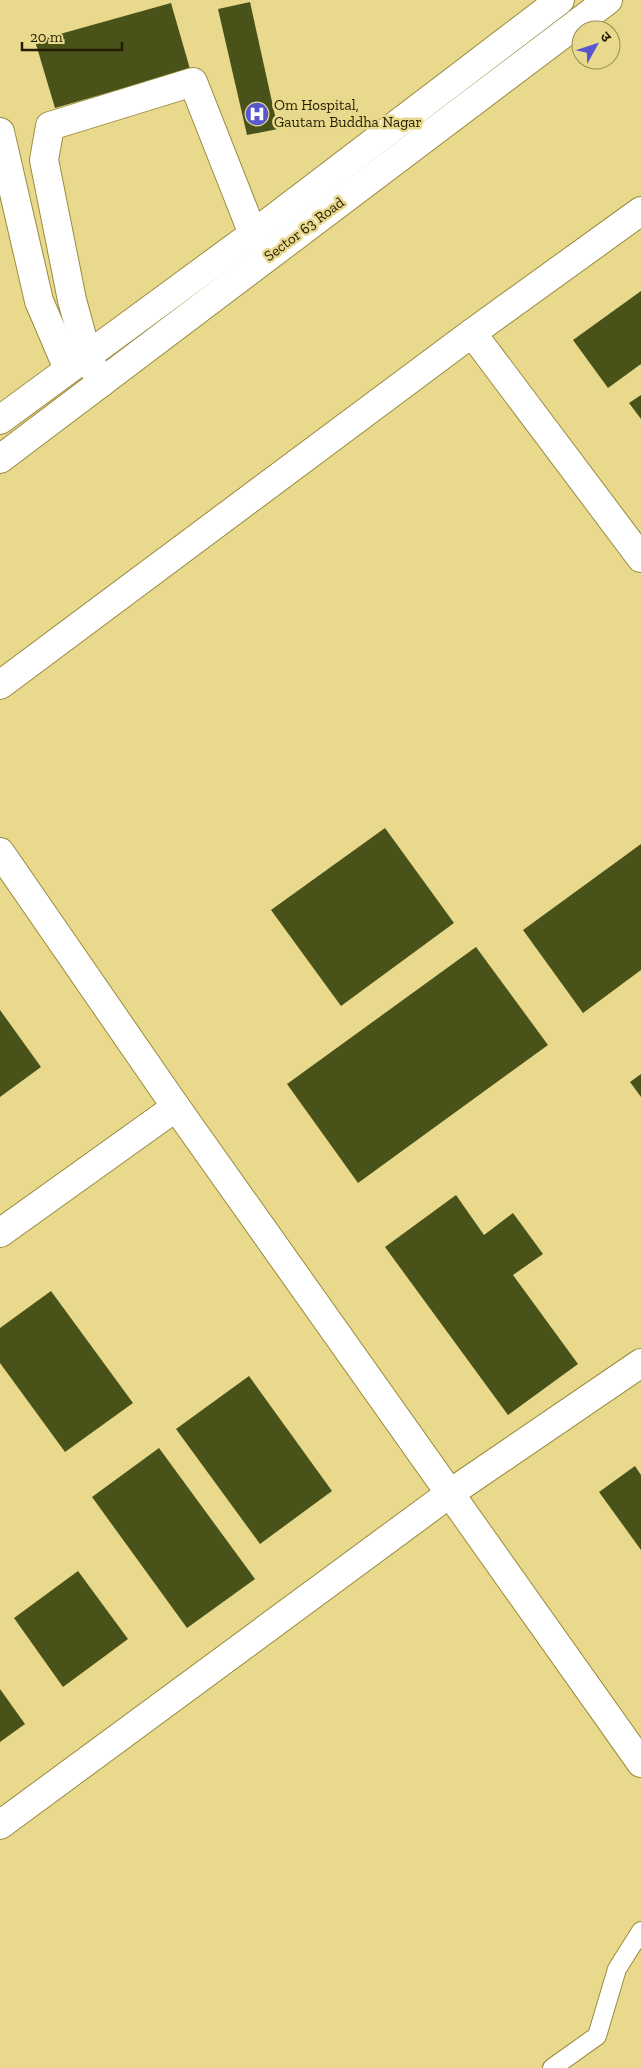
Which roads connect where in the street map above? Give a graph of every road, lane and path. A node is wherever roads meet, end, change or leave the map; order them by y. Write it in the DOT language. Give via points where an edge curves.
graph roads {
  1 [pos="560,0"];
  2 [pos="608,0"];
  3 [pos="0,132"];
  4 [pos="641,211"];
  5 [pos="253,234"];
  6 [pos="472,333"];
  7 [pos="78,362"];
  8 [pos="101,384"];
  9 [pos="0,420"];
  10 [pos="0,459"];
  11 [pos="641,558"];
  12 [pos="0,685"];
  13 [pos="0,852"];
  14 [pos="176,1107"];
  15 [pos="0,1233"];
  16 [pos="641,1363"];
  17 [pos="449,1494"];
  18 [pos="641,1763"];
  19 [pos="0,1825"];
  20 [pos="641,1931"];
  21 [pos="552,2068"];
  1 -- 5 [label="street, Sector 63 Road"];
  2 -- 8 [label="street, Sector 63 Road"];
  3 -- 7 [label="street" via="39,301"];
  4 -- 6 [label="street"];
  5 -- 7 [label="street, Sector 63 Road"];
  5 -- 7 [label="street" via="193,82 50,126 44,160 72,300"];
  6 -- 11 [label="street"];
  6 -- 12 [label="street"];
  7 -- 8 [label="street"];
  7 -- 9 [label="street, Sector 63 Road"];
  8 -- 10 [label="street, Sector 63 Road"];
  13 -- 14 [label="street"];
  14 -- 15 [label="street"];
  14 -- 17 [label="street"];
  16 -- 17 [label="street"];
  17 -- 18 [label="street"];
  17 -- 19 [label="street"];
  20 -- 21 [label="lane" via="617,1969 596,2036"];
}
